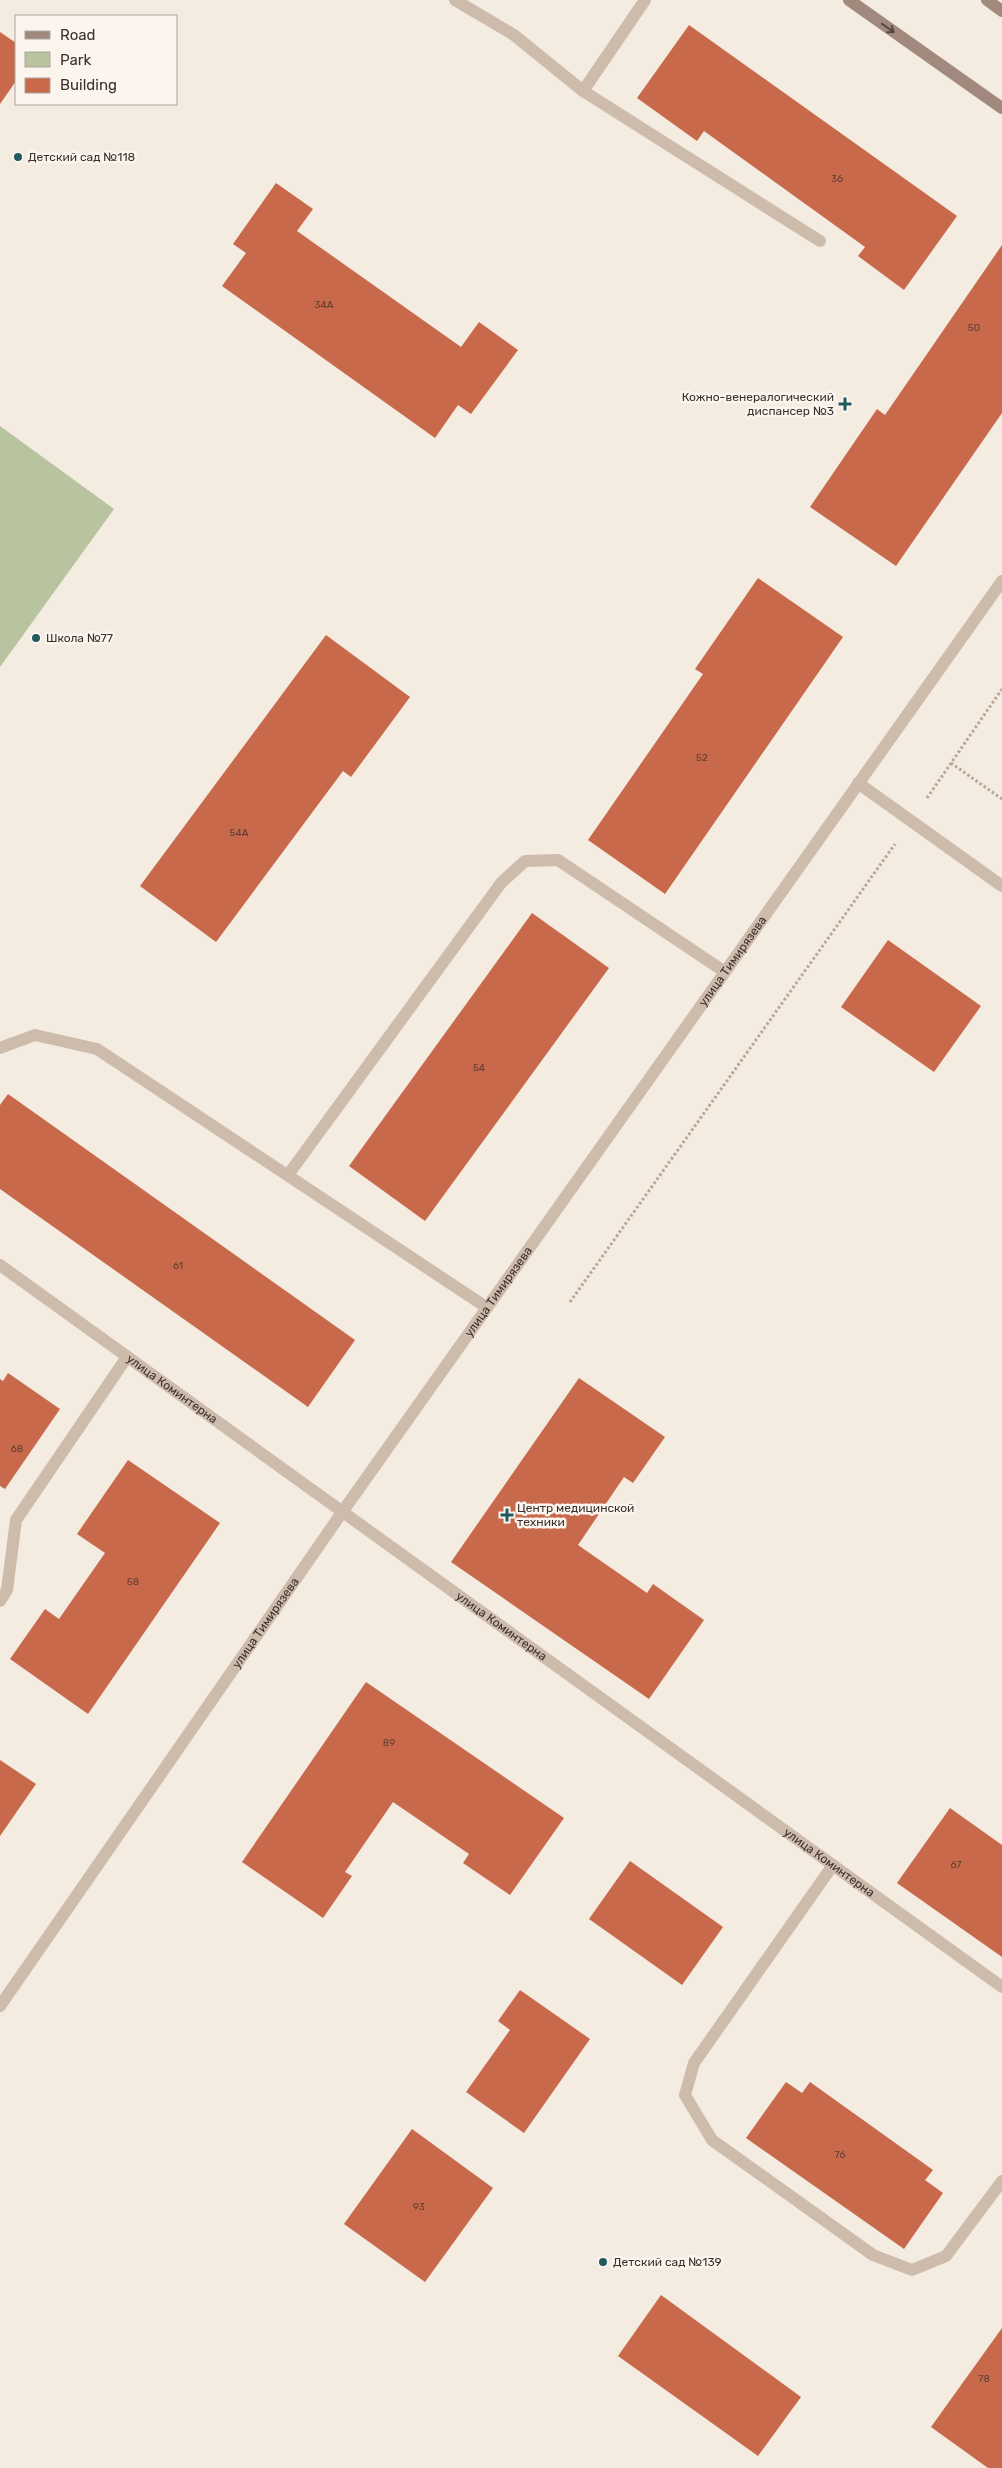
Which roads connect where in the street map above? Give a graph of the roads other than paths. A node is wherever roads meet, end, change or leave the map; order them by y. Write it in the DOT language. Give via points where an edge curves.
graph roads {
  1 [pos="455,0"];
  2 [pos="645,0"];
  3 [pos="848,0"];
  4 [pos="987,0"];
  5 [pos="1002,11"];
  6 [pos="583,91"];
  7 [pos="1002,108"];
  8 [pos="820,242"];
  9 [pos="1002,580"];
  10 [pos="858,783"];
  11 [pos="1002,886"];
  12 [pos="725,972"];
  13 [pos="0,1048"];
  14 [pos="288,1175"];
  15 [pos="0,1265"];
  16 [pos="486,1306"];
  17 [pos="127,1357"];
  18 [pos="343,1511"];
  19 [pos="0,1601"];
  20 [pos="833,1865"];
  21 [pos="1002,1987"];
  22 [pos="0,2006"];
  23 [pos="1002,2181"];
  1 -- 6 [label="street" via="514,35"];
  2 -- 6 [label="street"];
  3 -- 7 [label="main road, one-way"];
  4 -- 5 [label="main road"];
  6 -- 8 [label="street"];
  9 -- 10 [label="street, улица Тимирязева"];
  10 -- 11 [label="street"];
  10 -- 12 [label="street, улица Тимирязева"];
  12 -- 14 [label="street" via="558,860 525,861 501,883"];
  12 -- 16 [label="street, улица Тимирязева"];
  13 -- 14 [label="street" via="35,1035 98,1049"];
  14 -- 16 [label="street"];
  15 -- 17 [label="street, улица Коминтерна"];
  16 -- 18 [label="street, улица Тимирязева"];
  17 -- 18 [label="street, улица Коминтерна"];
  17 -- 19 [label="street" via="16,1520 8,1590"];
  18 -- 20 [label="street, улица Коминтерна"];
  18 -- 22 [label="street, улица Тимирязева"];
  20 -- 21 [label="street, улица Коминтерна"];
  20 -- 23 [label="street" via="694,2064 685,2095 712,2140 874,2255 912,2270 946,2256"];
}
